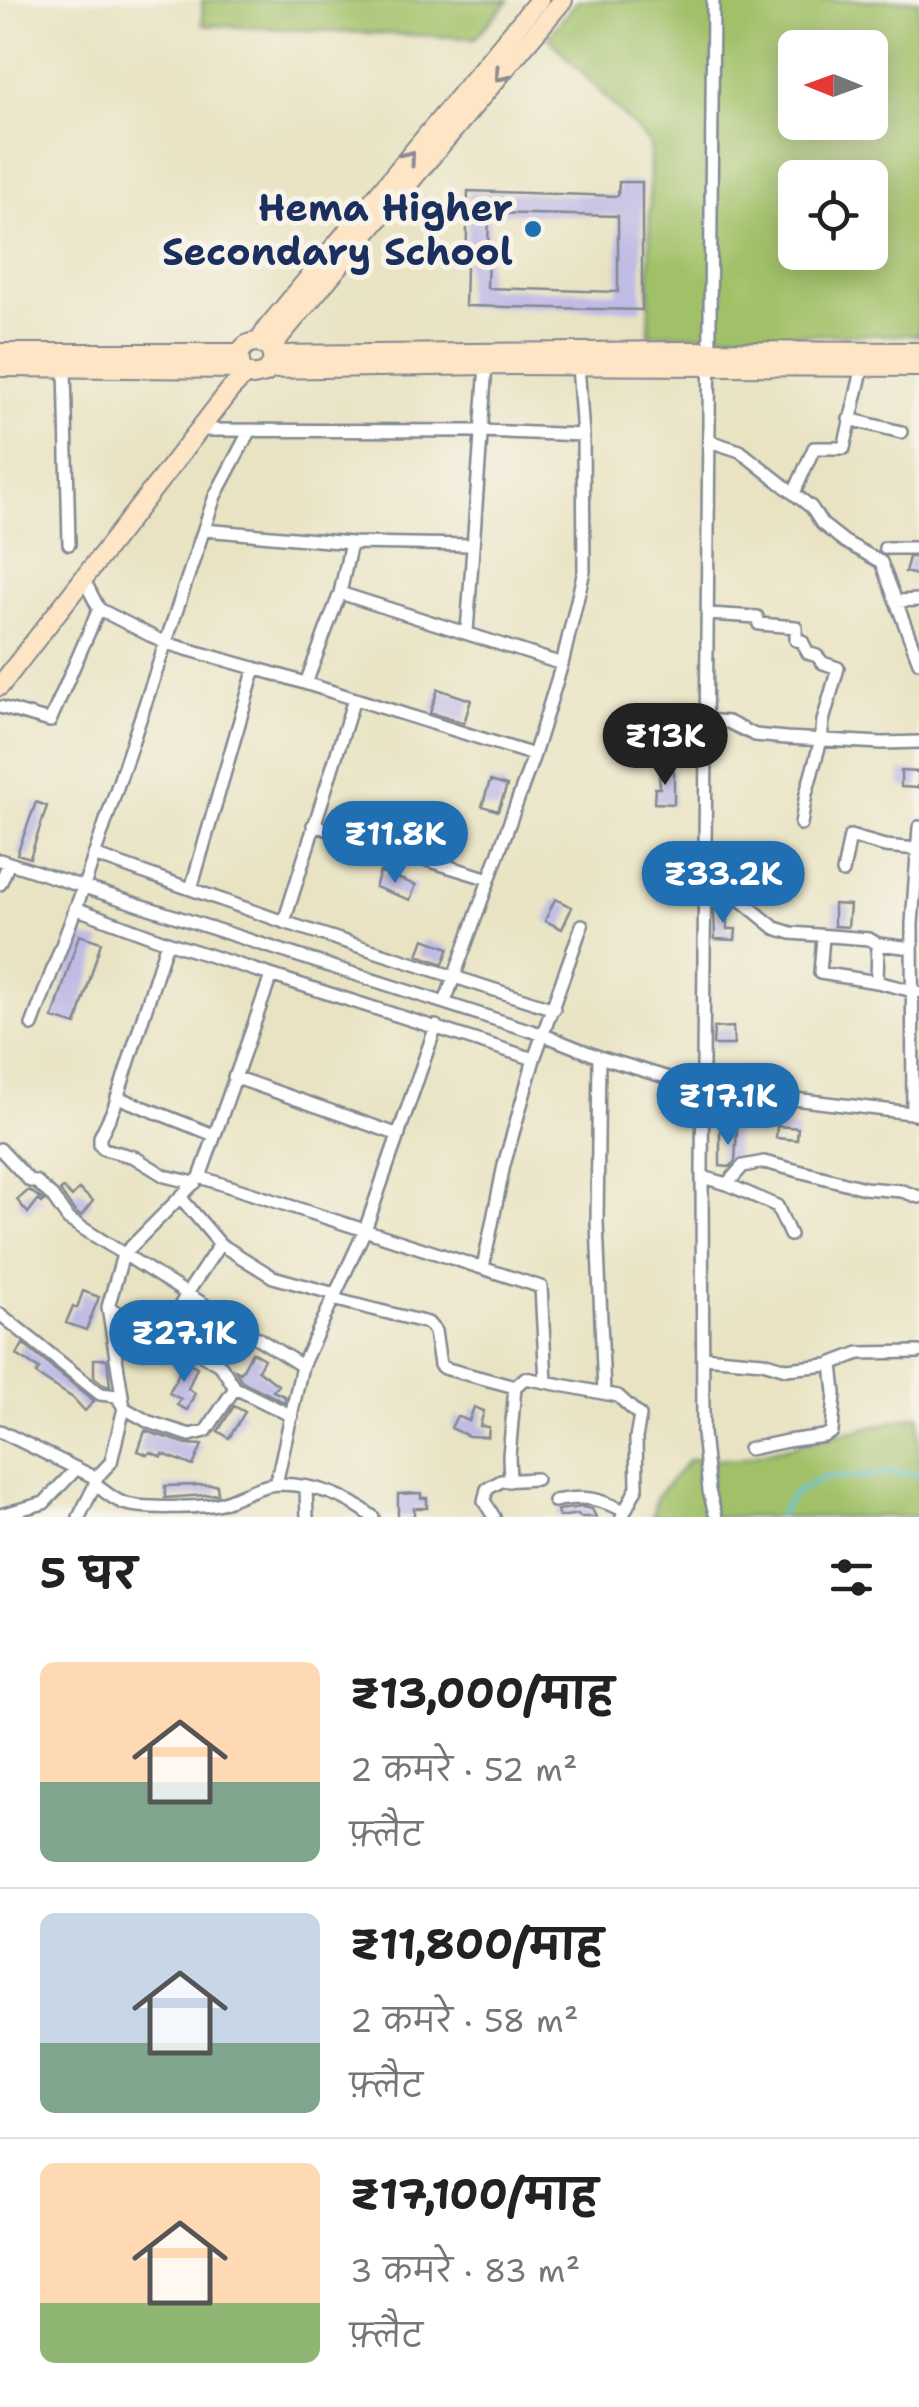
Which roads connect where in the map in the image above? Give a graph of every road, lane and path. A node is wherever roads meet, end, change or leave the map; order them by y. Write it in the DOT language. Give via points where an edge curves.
graph roads {
  1 [pos="539,0"];
  2 [pos="564,0"];
  3 [pos="714,0"];
  4 [pos="919,352"];
  5 [pos="0,353"];
  6 [pos="268,353"];
  7 [pos="709,358"];
  8 [pos="243,365"];
  9 [pos="486,365"];
  10 [pos="578,365"];
  11 [pos="863,366"];
  12 [pos="919,366"];
  13 [pos="0,367"];
  14 [pos="64,368"];
  15 [pos="849,419"];
  16 [pos="199,430"];
  17 [pos="250,430"];
  18 [pos="481,431"];
  19 [pos="901,432"];
  20 [pos="583,434"];
  21 [pos="709,441"];
  22 [pos="794,493"];
  23 [pos="204,530"];
  24 [pos="69,544"];
  25 [pos="351,544"];
  26 [pos="473,544"];
  27 [pos="885,548"];
  28 [pos="919,548"];
  29 [pos="84,578"];
  30 [pos="340,594"];
  31 [pos="919,600"];
  32 [pos="897,601"];
  33 [pos="99,609"];
  34 [pos="708,614"];
  35 [pos="467,632"];
  36 [pos="165,644"];
  37 [pos="919,662"];
  38 [pos="562,664"];
  39 [pos="255,668"];
  40 [pos="306,684"];
  41 [pos="0,686"];
  42 [pos="354,699"];
  43 [pos="0,707"];
  44 [pos="706,720"];
  45 [pos="821,740"];
  46 [pos="919,742"];
  47 [pos="534,756"];
  48 [pos="802,824"];
  49 [pos="313,826"];
  50 [pos="919,827"];
  51 [pos="917,849"];
  52 [pos="94,855"];
  53 [pos="5,861"];
  54 [pos="842,872"];
  55 [pos="489,880"];
  56 [pos="0,884"];
  57 [pos="84,886"];
  58 [pos="191,889"];
  59 [pos="704,890"];
  60 [pos="917,890"];
  61 [pos="75,908"];
  62 [pos="284,922"];
  63 [pos="582,926"];
  64 [pos="823,936"];
  65 [pos="167,942"];
  66 [pos="878,944"];
  67 [pos="912,948"];
  68 [pos="271,976"];
  69 [pos="455,976"];
  70 [pos="878,982"];
  71 [pos="916,991"];
  72 [pos="445,1002"];
  73 [pos="554,1009"];
  74 [pos="32,1025"];
  75 [pos="436,1026"];
  76 [pos="544,1035"];
  77 [pos="599,1057"];
  78 [pos="534,1059"];
  79 [pos="234,1077"];
  80 [pos="702,1088"];
  81 [pos="117,1097"];
  82 [pos="916,1114"];
  83 [pos="214,1134"];
  84 [pos="398,1135"];
  85 [pos="0,1149"];
  86 [pos="702,1177"];
  87 [pos="197,1180"];
  88 [pos="727,1184"];
  89 [pos="180,1198"];
  90 [pos="919,1198"];
  91 [pos="365,1230"];
  92 [pos="790,1235"];
  93 [pos="220,1244"];
  94 [pos="122,1256"];
  95 [pos="483,1268"];
  96 [pos="191,1288"];
  97 [pos="334,1297"];
  98 [pos="108,1307"];
  99 [pos="0,1314"];
  100 [pos="163,1336"];
  101 [pos="919,1352"];
  102 [pos="306,1358"];
  103 [pos="703,1358"];
  104 [pos="832,1364"];
  105 [pos="546,1382"];
  106 [pos="515,1386"];
  107 [pos="234,1388"];
  108 [pos="604,1393"];
  109 [pos="124,1408"];
  110 [pos="292,1416"];
  111 [pos="3,1432"];
  112 [pos="750,1449"];
  113 [pos="75,1470"];
  114 [pos="536,1479"];
  115 [pos="96,1481"];
  116 [pos="510,1481"];
  117 [pos="276,1484"];
  118 [pos="306,1488"];
  119 [pos="554,1501"];
  120 [pos="628,1505"];
  121 [pos="0,1515"];
  122 [pos="78,1517"];
  123 [pos="306,1517"];
  124 [pos="373,1517"];
  125 [pos="494,1517"];
  126 [pos="716,1517"];
  6 -- 1 [label="street, one-way" via="268,327"];
  2 -- 6 [label="street, one-way"];
  3 -- 7 [label="street"];
  4 -- 7 [label="street"];
  5 -- 8 [label="street"];
  6 -- 7 [label="street"];
  6 -- 8 [label="street" via="260,376"];
  6 -- 8 [label="street" via="246,344"];
  6 -- 9 [label="street"];
  7 -- 10 [label="street"];
  7 -- 11 [label="street"];
  7 -- 21 [label="street"];
  8 -- 14 [label="street"];
  8 -- 16 [label="street"];
  9 -- 10 [label="street"];
  9 -- 18 [label="street"];
  10 -- 20 [label="street"];
  11 -- 12 [label="street"];
  11 -- 15 [label="street"];
  13 -- 14 [label="street"];
  14 -- 24 [label="street"];
  15 -- 19 [label="street"];
  15 -- 22 [label="street" via="844,448 814,448"];
  16 -- 17 [label="street"];
  16 -- 29 [label="street"];
  17 -- 18 [label="street"];
  17 -- 23 [label="street"];
  18 -- 20 [label="street"];
  18 -- 26 [label="street"];
  20 -- 38 [label="street" via="584,571"];
  21 -- 22 [label="street" via="740,451"];
  21 -- 34 [label="street"];
  22 -- 32 [label="street" via="822,524 881,562"];
  23 -- 25 [label="street"];
  23 -- 36 [label="street"];
  25 -- 26 [label="street"];
  25 -- 30 [label="street"];
  26 -- 35 [label="street"];
  27 -- 28 [label="street"];
  29 -- 33 [label="street"];
  29 -- 41 [label="street"];
  30 -- 35 [label="street"];
  30 -- 40 [label="street"];
  31 -- 32 [label="street"];
  32 -- 37 [label="street"];
  33 -- 36 [label="street"];
  33 -- 43 [label="street" via="50,721"];
  34 -- 44 [label="street"];
  34 -- 45 [label="street" via="796,627 796,640 809,654 838,668"];
  35 -- 38 [label="street"];
  36 -- 39 [label="street"];
  36 -- 52 [label="street"];
  38 -- 47 [label="street"];
  39 -- 40 [label="street"];
  39 -- 58 [label="street"];
  40 -- 42 [label="street"];
  42 -- 47 [label="street"];
  42 -- 49 [label="street"];
  44 -- 45 [label="street" via="754,735"];
  44 -- 59 [label="street"];
  45 -- 46 [label="street"];
  45 -- 48 [label="street"];
  47 -- 55 [label="street"];
  49 -- 55 [label="street"];
  49 -- 62 [label="street"];
  50 -- 51 [label="street"];
  51 -- 54 [label="street" via="850,836"];
  51 -- 60 [label="street"];
  52 -- 57 [label="street"];
  52 -- 58 [label="street"];
  53 -- 56 [label="street"];
  53 -- 57 [label="street"];
  55 -- 69 [label="street"];
  57 -- 61 [label="street"];
  57 -- 72 [label="street"];
  58 -- 62 [label="street"];
  59 -- 64 [label="street" via="732,893 774,928"];
  59 -- 80 [label="street"];
  60 -- 67 [label="street"];
  61 -- 65 [label="street"];
  61 -- 74 [label="street"];
  62 -- 69 [label="street"];
  63 -- 73 [label="street"];
  64 -- 66 [label="street"];
  64 -- 70 [label="street" via="820,974"];
  65 -- 68 [label="street"];
  65 -- 81 [label="street"];
  66 -- 67 [label="street"];
  66 -- 70 [label="street"];
  67 -- 71 [label="street"];
  68 -- 75 [label="street"];
  68 -- 79 [label="street"];
  69 -- 72 [label="street"];
  69 -- 73 [label="street"];
  70 -- 71 [label="street"];
  71 -- 82 [label="street"];
  72 -- 76 [label="street"];
  73 -- 76 [label="street"];
  75 -- 78 [label="street"];
  75 -- 84 [label="street"];
  76 -- 77 [label="street"];
  76 -- 78 [label="street"];
  77 -- 80 [label="street"];
  77 -- 108 [label="street"];
  78 -- 95 [label="street"];
  79 -- 83 [label="street"];
  79 -- 84 [label="street"];
  80 -- 82 [label="street"];
  80 -- 86 [label="street"];
  81 -- 83 [label="street"];
  81 -- 87 [label="street" via="100,1145 165,1176"];
  83 -- 87 [label="street"];
  84 -- 91 [label="street"];
  85 -- 94 [label="street" via="68,1219"];
  86 -- 88 [label="street"];
  86 -- 103 [label="street"];
  87 -- 89 [label="street"];
  87 -- 91 [label="street"];
  88 -- 90 [label="street" via="743,1166 764,1162"];
  88 -- 92 [label="street" via="777,1206"];
  89 -- 93 [label="street"];
  89 -- 94 [label="street"];
  91 -- 95 [label="street"];
  91 -- 97 [label="street"];
  93 -- 96 [label="street"];
  93 -- 97 [label="street" via="273,1276"];
  94 -- 96 [label="street"];
  94 -- 98 [label="street"];
  95 -- 105 [label="street" via="541,1287"];
  96 -- 100 [label="street"];
  96 -- 102 [label="street"];
  97 -- 102 [label="street"];
  97 -- 106 [label="street" via="428,1323 444,1368"];
  98 -- 100 [label="street"];
  98 -- 109 [label="street"];
  99 -- 109 [label="street" via="100,1394 117,1396"];
  100 -- 107 [label="street" via="221,1366"];
  101 -- 104 [label="street" via="859,1353"];
  102 -- 110 [label="street"];
  103 -- 104 [label="street" via="786,1369"];
  103 -- 126 [label="street" via="704,1451"];
  104 -- 112 [label="street" via="832,1432"];
  105 -- 106 [label="street" via="526,1378"];
  105 -- 108 [label="street"];
  106 -- 116 [label="street"];
  107 -- 109 [label="street" via="206,1431 190,1435"];
  107 -- 110 [label="street"];
  108 -- 120 [label="street" via="618,1396 640,1416 638,1481"];
  109 -- 115 [label="street" via="113,1458"];
  110 -- 117 [label="street"];
  111 -- 113 [label="street"];
  113 -- 115 [label="street"];
  113 -- 121 [label="street" via="44,1503"];
  114 -- 116 [label="street"];
  115 -- 117 [label="street" via="121,1502 164,1507 215,1504"];
  115 -- 122 [label="street"];
  116 -- 125 [label="street" via="487,1489 484,1500"];
  117 -- 118 [label="street"];
  118 -- 123 [label="street"];
  118 -- 124 [label="street" via="355,1502"];
  119 -- 120 [label="street" via="590,1497"];
}
